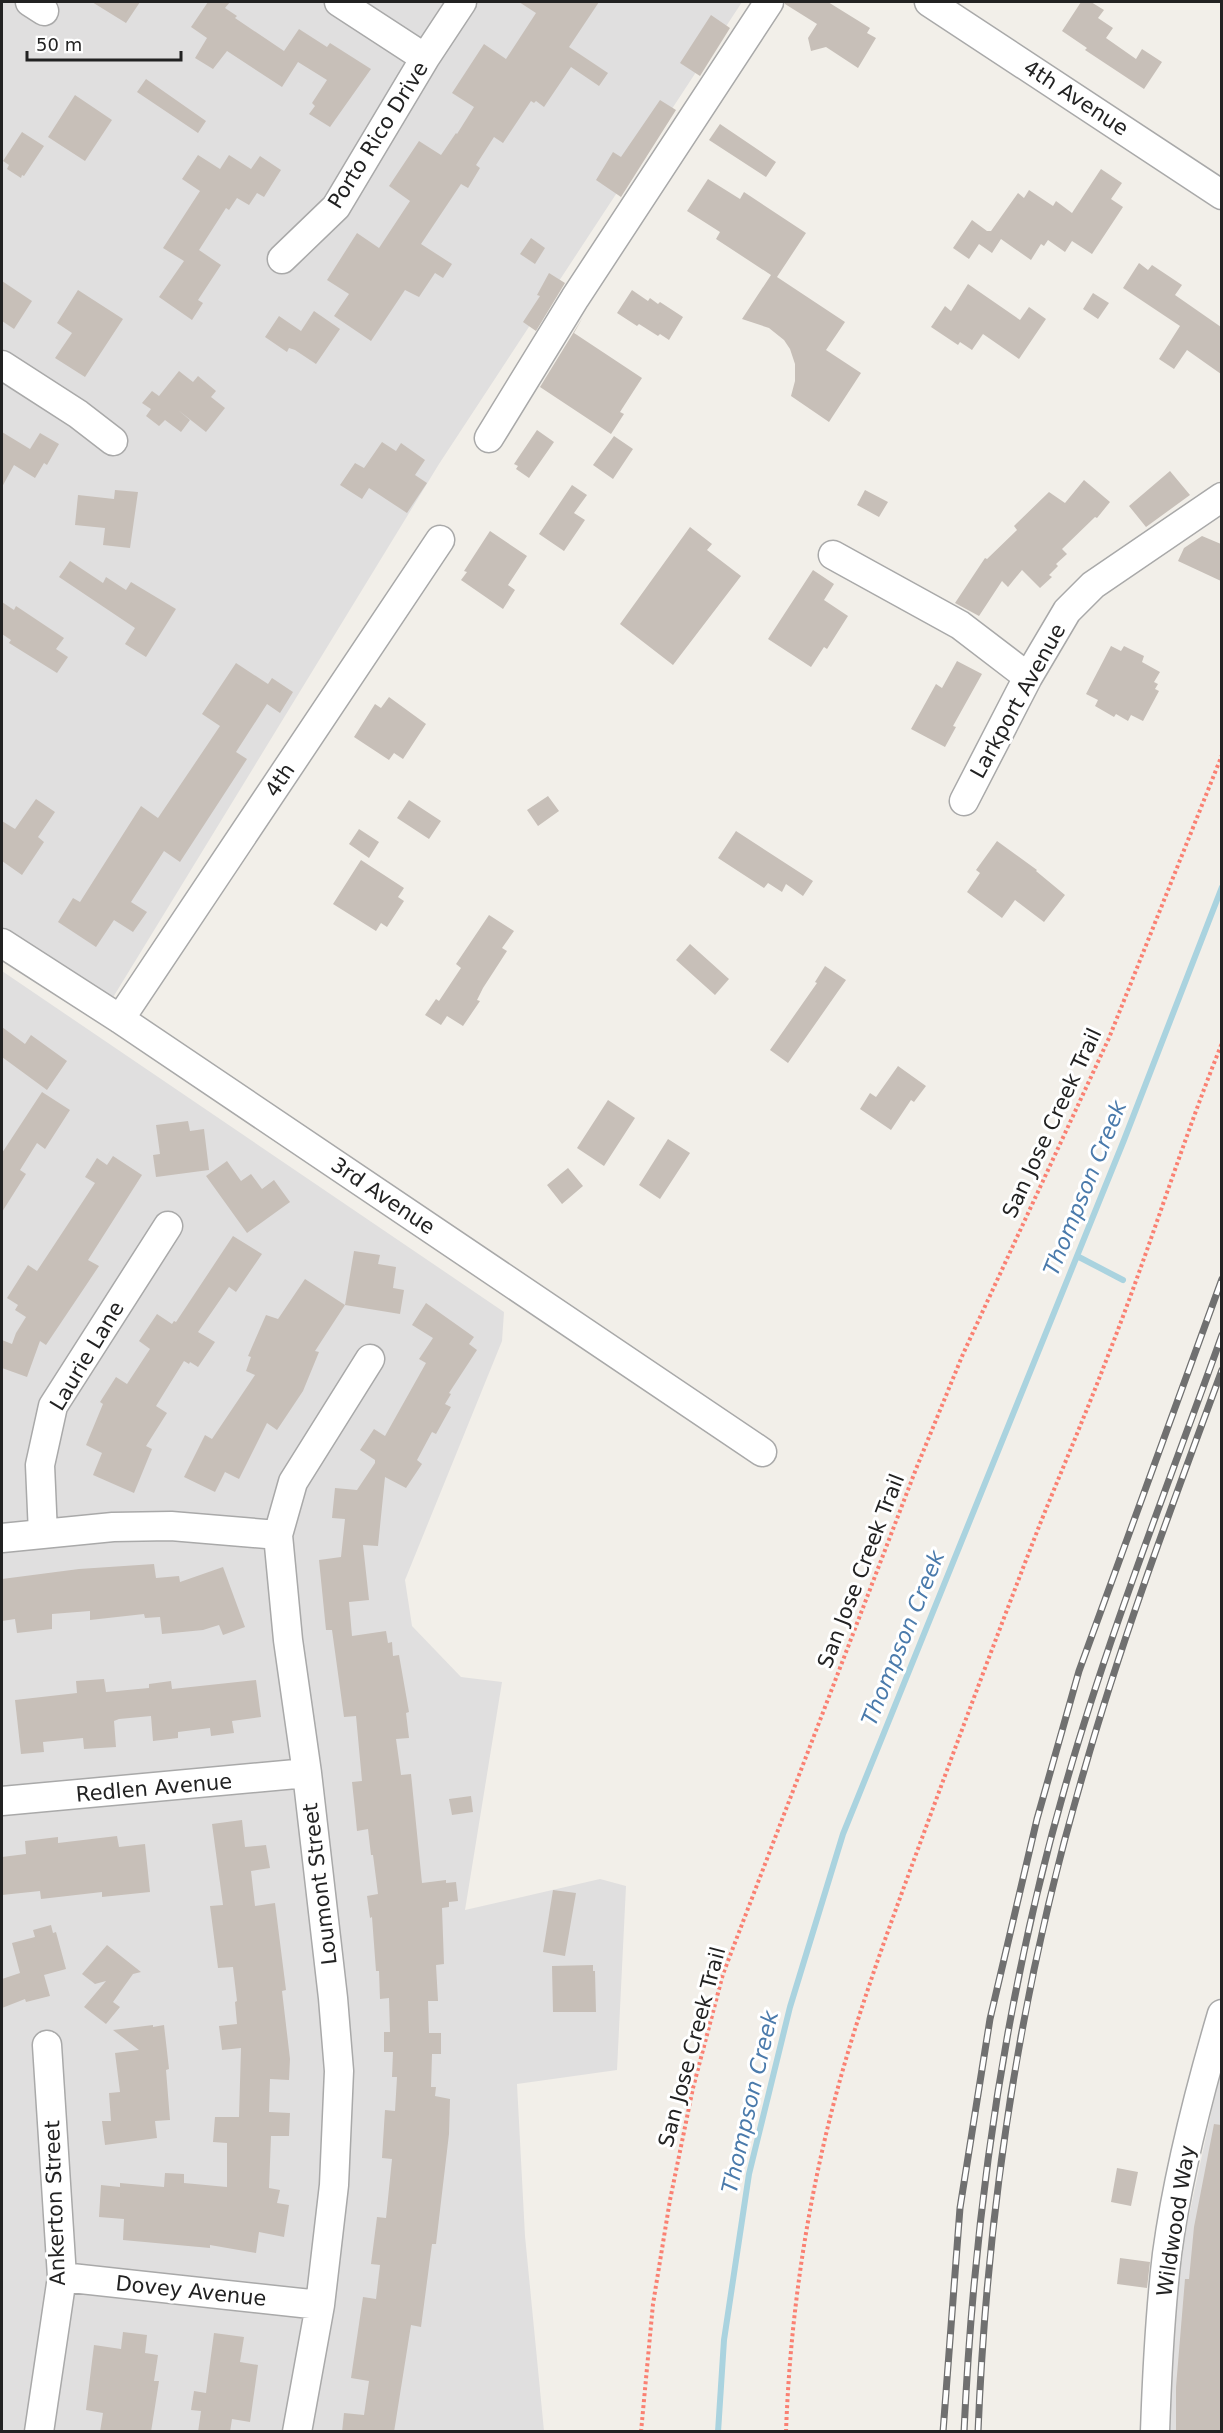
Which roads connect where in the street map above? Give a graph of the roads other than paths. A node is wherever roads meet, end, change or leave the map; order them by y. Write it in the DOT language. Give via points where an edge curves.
graph roads {
  1 [pos="339,2"];
  2 [pos="462,2"];
  3 [pos="770,2"];
  4 [pos="929,2"];
  5 [pos="425,58"];
  6 [pos="1221,195"];
  7 [pos="282,259"];
  8 [pos="2,366"];
  9 [pos="489,438"];
  10 [pos="113,441"];
  11 [pos="1221,497"];
  12 [pos="440,540"];
  13 [pos="833,555"];
  14 [pos="1028,677"];
  15 [pos="964,801"];
  16 [pos="2,943"];
  17 [pos="120,1019"];
  18 [pos="168,1226"];
  19 [pos="370,1359"];
  20 [pos="762,1452"];
  21 [pos="43,1534"];
  22 [pos="278,1535"];
  23 [pos="2,1538"];
  24 [pos="307,1773"];
  25 [pos="2,1801"];
  26 [pos="1221,2014"];
  27 [pos="47,2045"];
  28 [pos="62,2277"];
  29 [pos="320,2305"];
  30 [pos="39,2432"];
  31 [pos="297,2432"];
  32 [pos="1155,2432"];
  1 -- 5 [label="street"];
  2 -- 5 [label="street, Porto Rico Drive"];
  3 -- 9 [label="street" via="575,298"];
  4 -- 6 [label="street, 4th Avenue"];
  5 -- 7 [label="street, Porto Rico Drive" via="336,207"];
  8 -- 10 [label="street"];
  11 -- 14 [label="street, Larkport Avenue" via="1093,585 1067,611"];
  12 -- 17 [label="street, 4th"];
  13 -- 14 [label="street" via="960,625"];
  14 -- 15 [label="street, Larkport Avenue"];
  16 -- 17 [label="street, 3rd Avenue"];
  17 -- 20 [label="street, 3rd Avenue"];
  18 -- 21 [label="street, Laurie Lane" via="53,1406 40,1465"];
  19 -- 22 [label="street, Loumont Street" via="293,1482"];
  21 -- 22 [label="street" via="171,1526"];
  21 -- 23 [label="street"];
  22 -- 24 [label="street, Loumont Street"];
  24 -- 25 [label="street, Redlen Avenue"];
  24 -- 29 [label="street, Loumont Street" via="339,2071 334,2185"];
  26 -- 32 [label="street, Wildwood Way" via="1205,2071 1167,2253 1157,2355"];
  27 -- 28 [label="street, Ankerton Street"];
  28 -- 29 [label="street, Dovey Avenue"];
  28 -- 30 [label="street, Ankerton Street"];
  29 -- 31 [label="street, Loumont Street"];
}
